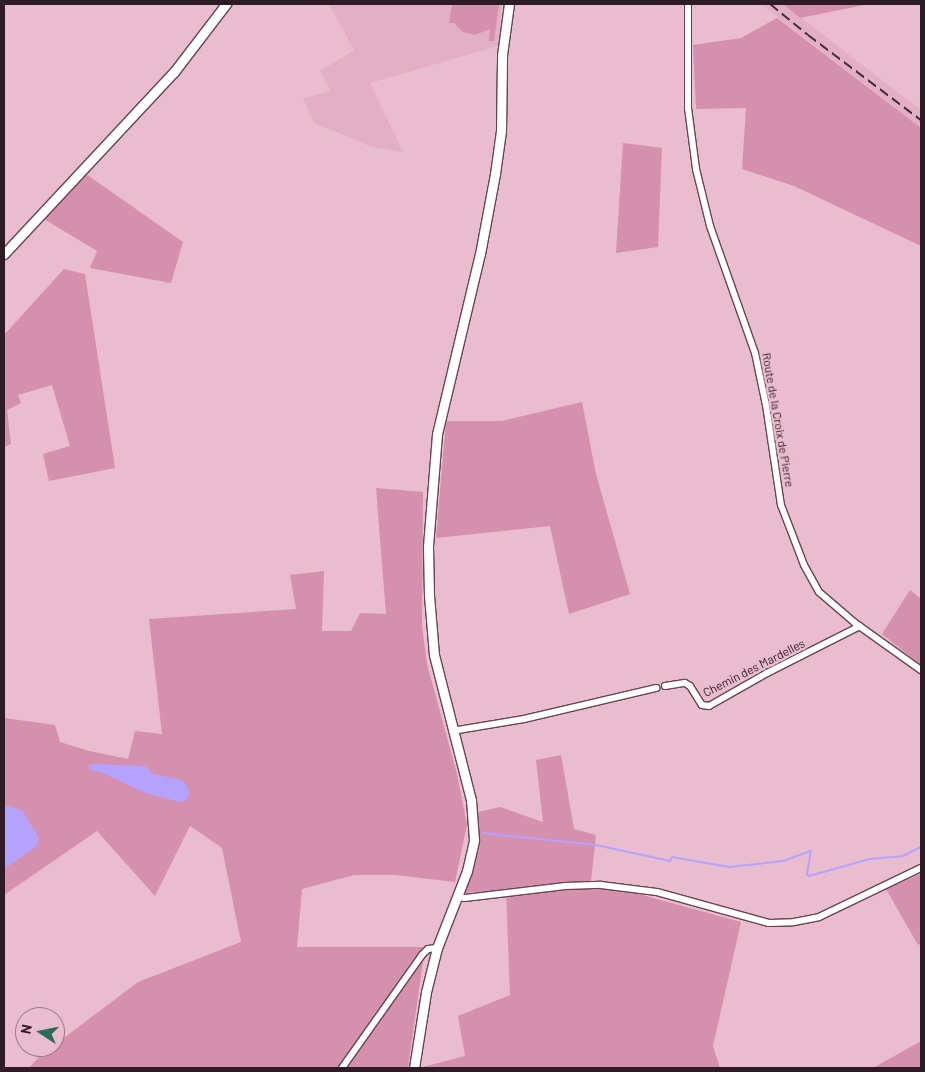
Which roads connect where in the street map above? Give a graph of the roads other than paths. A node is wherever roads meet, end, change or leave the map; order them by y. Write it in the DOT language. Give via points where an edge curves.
graph roads {
  1 [pos="226,4"];
  2 [pos="508,4"];
  3 [pos="688,4"];
  4 [pos="4,254"];
  5 [pos="860,626"];
  6 [pos="921,670"];
  7 [pos="664,686"];
  8 [pos="656,688"];
  9 [pos="452,731"];
  10 [pos="921,868"];
  11 [pos="457,897"];
  12 [pos="437,948"];
  13 [pos="342,1068"];
  14 [pos="414,1068"];
  1 -- 4 [label="main road" via="174,72"];
  2 -- 9 [label="main road" via="502,56 501,131 495,174 480,254 441,413 433,468 428,571 431,635"];
  3 -- 5 [label="street, Route de la Croix de Pierre" via="688,99 696,169 710,226 755,353 781,505 812,583 826,599"];
  5 -- 6 [label="street, Route de la Croix de Pierre"];
  5 -- 7 [label="street, Chemin des Mardelles" via="710,706 702,705 685,683"];
  8 -- 9 [label="street" via="524,719"];
  9 -- 11 [label="main road" via="474,821 472,854"];
  10 -- 11 [label="street" via="820,917 794,922 769,923 657,892 601,885"];
  11 -- 12 [label="main road"];
  12 -- 13 [label="street" via="422,955"];
  12 -- 14 [label="main road" via="426,992"];
}
